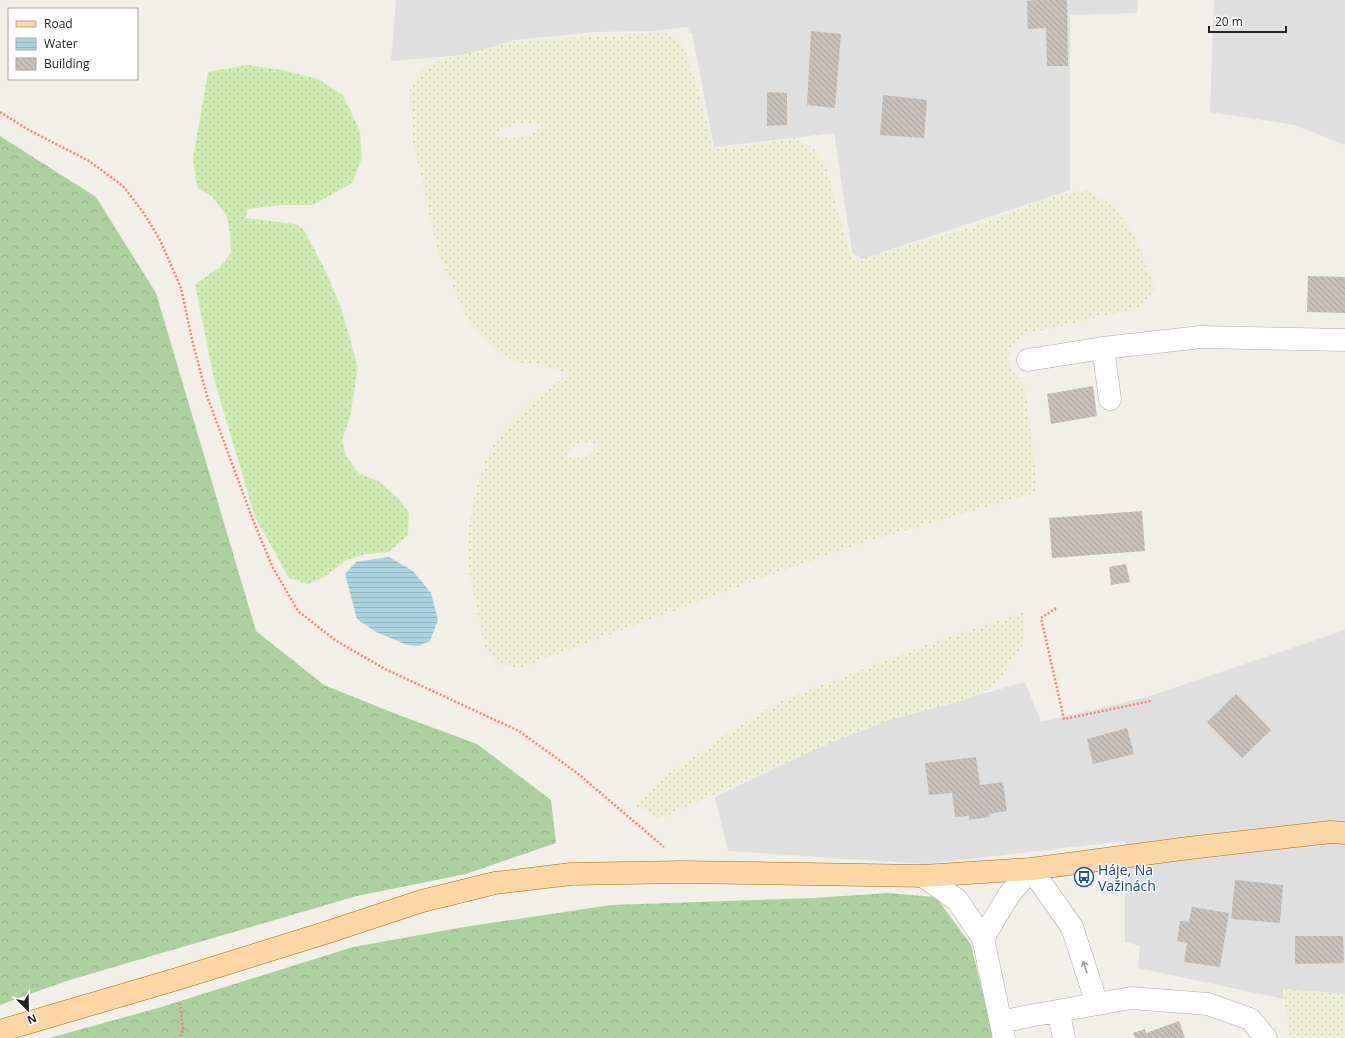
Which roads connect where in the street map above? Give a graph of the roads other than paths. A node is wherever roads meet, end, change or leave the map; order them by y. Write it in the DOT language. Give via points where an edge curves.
graph roads {
  1 [pos="1345,340"];
  2 [pos="1103,348"];
  3 [pos="1028,360"];
  4 [pos="1110,399"];
  5 [pos="1345,833"];
  6 [pos="1031,869"];
  7 [pos="923,876"];
  8 [pos="983,938"];
  9 [pos="1097,1004"];
  10 [pos="1058,1011"];
  11 [pos="1003,1030"];
  12 [pos="0,1031"];
  13 [pos="1064,1038"];
  14 [pos="1266,1038"];
  1 -- 2 [label="street" via="1201,337"];
  2 -- 3 [label="street"];
  2 -- 4 [label="street"];
  5 -- 6 [label="main road" via="1331,832 1189,848"];
  6 -- 7 [label="main road"];
  6 -- 8 [label="street" via="1010,895"];
  9 -- 6 [label="street, one-way" via="1072,927"];
  7 -- 8 [label="street" via="957,900"];
  7 -- 12 [label="main road" via="682,872 572,874 495,883 422,901 177,979"];
  8 -- 11 [label="street"];
  9 -- 10 [label="street"];
  9 -- 14 [label="street" via="1131,998 1208,1004 1250,1019"];
  10 -- 11 [label="street"];
  10 -- 13 [label="street"];
}
